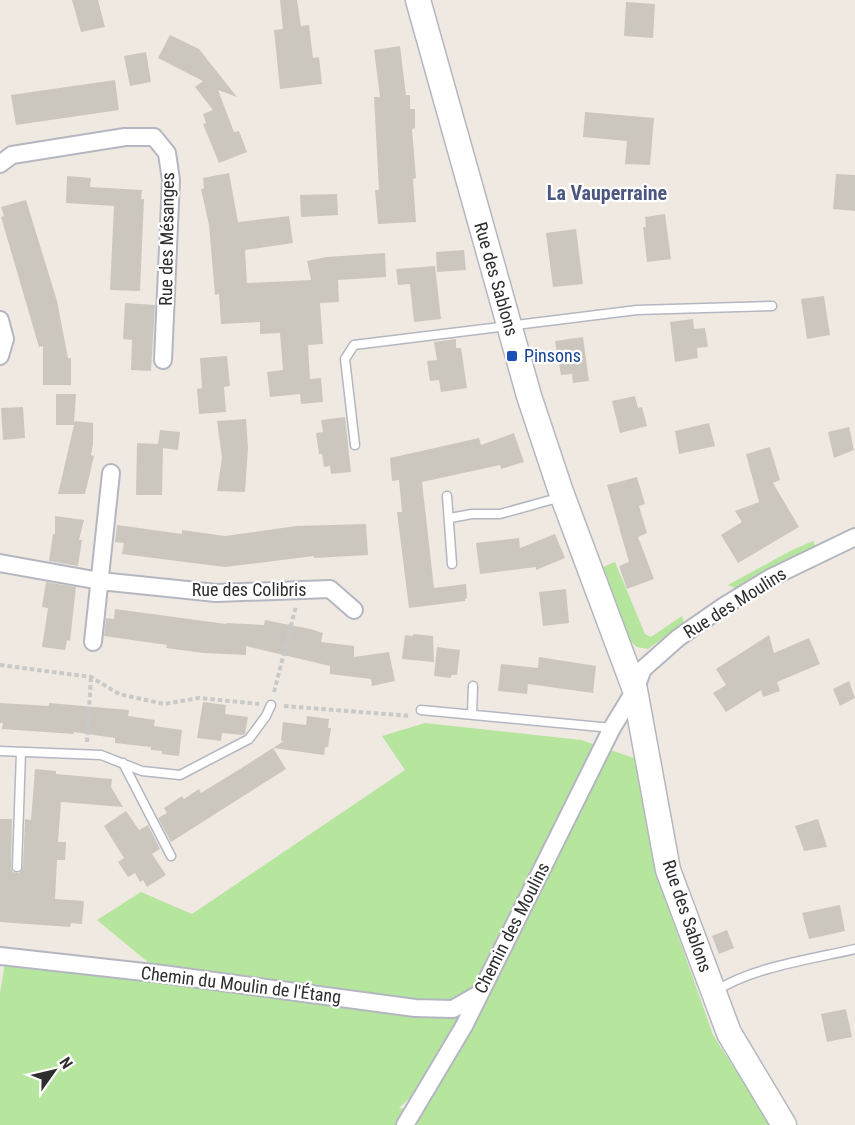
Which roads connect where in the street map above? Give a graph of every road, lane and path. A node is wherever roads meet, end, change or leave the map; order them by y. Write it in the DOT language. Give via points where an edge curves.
graph roads {
  1 [pos="418,0"];
  2 [pos="0,164"];
  3 [pos="772,306"];
  4 [pos="0,320"];
  5 [pos="508,325"];
  6 [pos="0,356"];
  7 [pos="163,360"];
  8 [pos="356,445"];
  9 [pos="111,473"];
  10 [pos="561,492"];
  11 [pos="447,496"];
  12 [pos="450,518"];
  13 [pos="855,537"];
  14 [pos="0,563"];
  15 [pos="452,564"];
  16 [pos="100,581"];
  17 [pos="300,589"];
  18 [pos="354,610"];
  19 [pos="93,642"];
  20 [pos="0,665"];
  21 [pos="91,677"];
  22 [pos="473,686"];
  23 [pos="635,690"];
  24 [pos="271,705"];
  25 [pos="421,710"];
  26 [pos="472,715"];
  27 [pos="612,728"];
  28 [pos="0,751"];
  29 [pos="21,752"];
  30 [pos="87,754"];
  31 [pos="123,763"];
  32 [pos="171,856"];
  33 [pos="17,867"];
  34 [pos="855,949"];
  35 [pos="0,956"];
  36 [pos="714,993"];
  37 [pos="479,994"];
  38 [pos="405,1125"];
  39 [pos="784,1125"];
  1 -- 5 [label="street, Rue des Sablons"];
  2 -- 7 [label="street, Rue des Mésanges" via="12,155 124,137 154,137 167,153 171,180"];
  3 -- 5 [label="lane" via="637,310"];
  4 -- 6 [label="street" via="5,339"];
  5 -- 8 [label="lane" via="354,345 345,359"];
  5 -- 10 [label="street, Rue des Sablons"];
  9 -- 16 [label="street"];
  10 -- 12 [label="lane" via="554,499 500,514"];
  10 -- 23 [label="street, Rue des Sablons"];
  11 -- 12 [label="lane"];
  12 -- 15 [label="lane"];
  13 -- 23 [label="street, Rue des Moulins" via="770,578 724,606 656,656 643,669"];
  14 -- 16 [label="street, Rue des Colibris"];
  16 -- 17 [label="street, Rue des Colibris" via="216,593"];
  16 -- 19 [label="street"];
  17 -- 18 [label="street, Rue des Colibris" via="330,589"];
  17 -- 24 [label="path"];
  20 -- 21 [label="path"];
  21 -- 24 [label="path" via="119,694 164,704 200,698"];
  21 -- 30 [label="path"];
  22 -- 26 [label="lane"];
  23 -- 27 [label="street"];
  23 -- 36 [label="street, Rue des Sablons" via="668,870"];
  24 -- 25 [label="path" via="410,716"];
  24 -- 31 [label="lane" via="249,739 180,775 142,771"];
  25 -- 26 [label="lane"];
  26 -- 27 [label="lane"];
  27 -- 37 [label="street, Chemin des Moulins"];
  28 -- 29 [label="lane"];
  29 -- 30 [label="lane"];
  29 -- 33 [label="lane"];
  30 -- 31 [label="lane" via="101,754"];
  31 -- 32 [label="lane"];
  34 -- 36 [label="lane" via="758,972"];
  35 -- 37 [label="street, Chemin du Moulin de l'Étang" via="415,1008 453,1009"];
  36 -- 39 [label="street, Rue des Sablons" via="729,1033"];
  37 -- 38 [label="street, Chemin des Moulins"];
}
